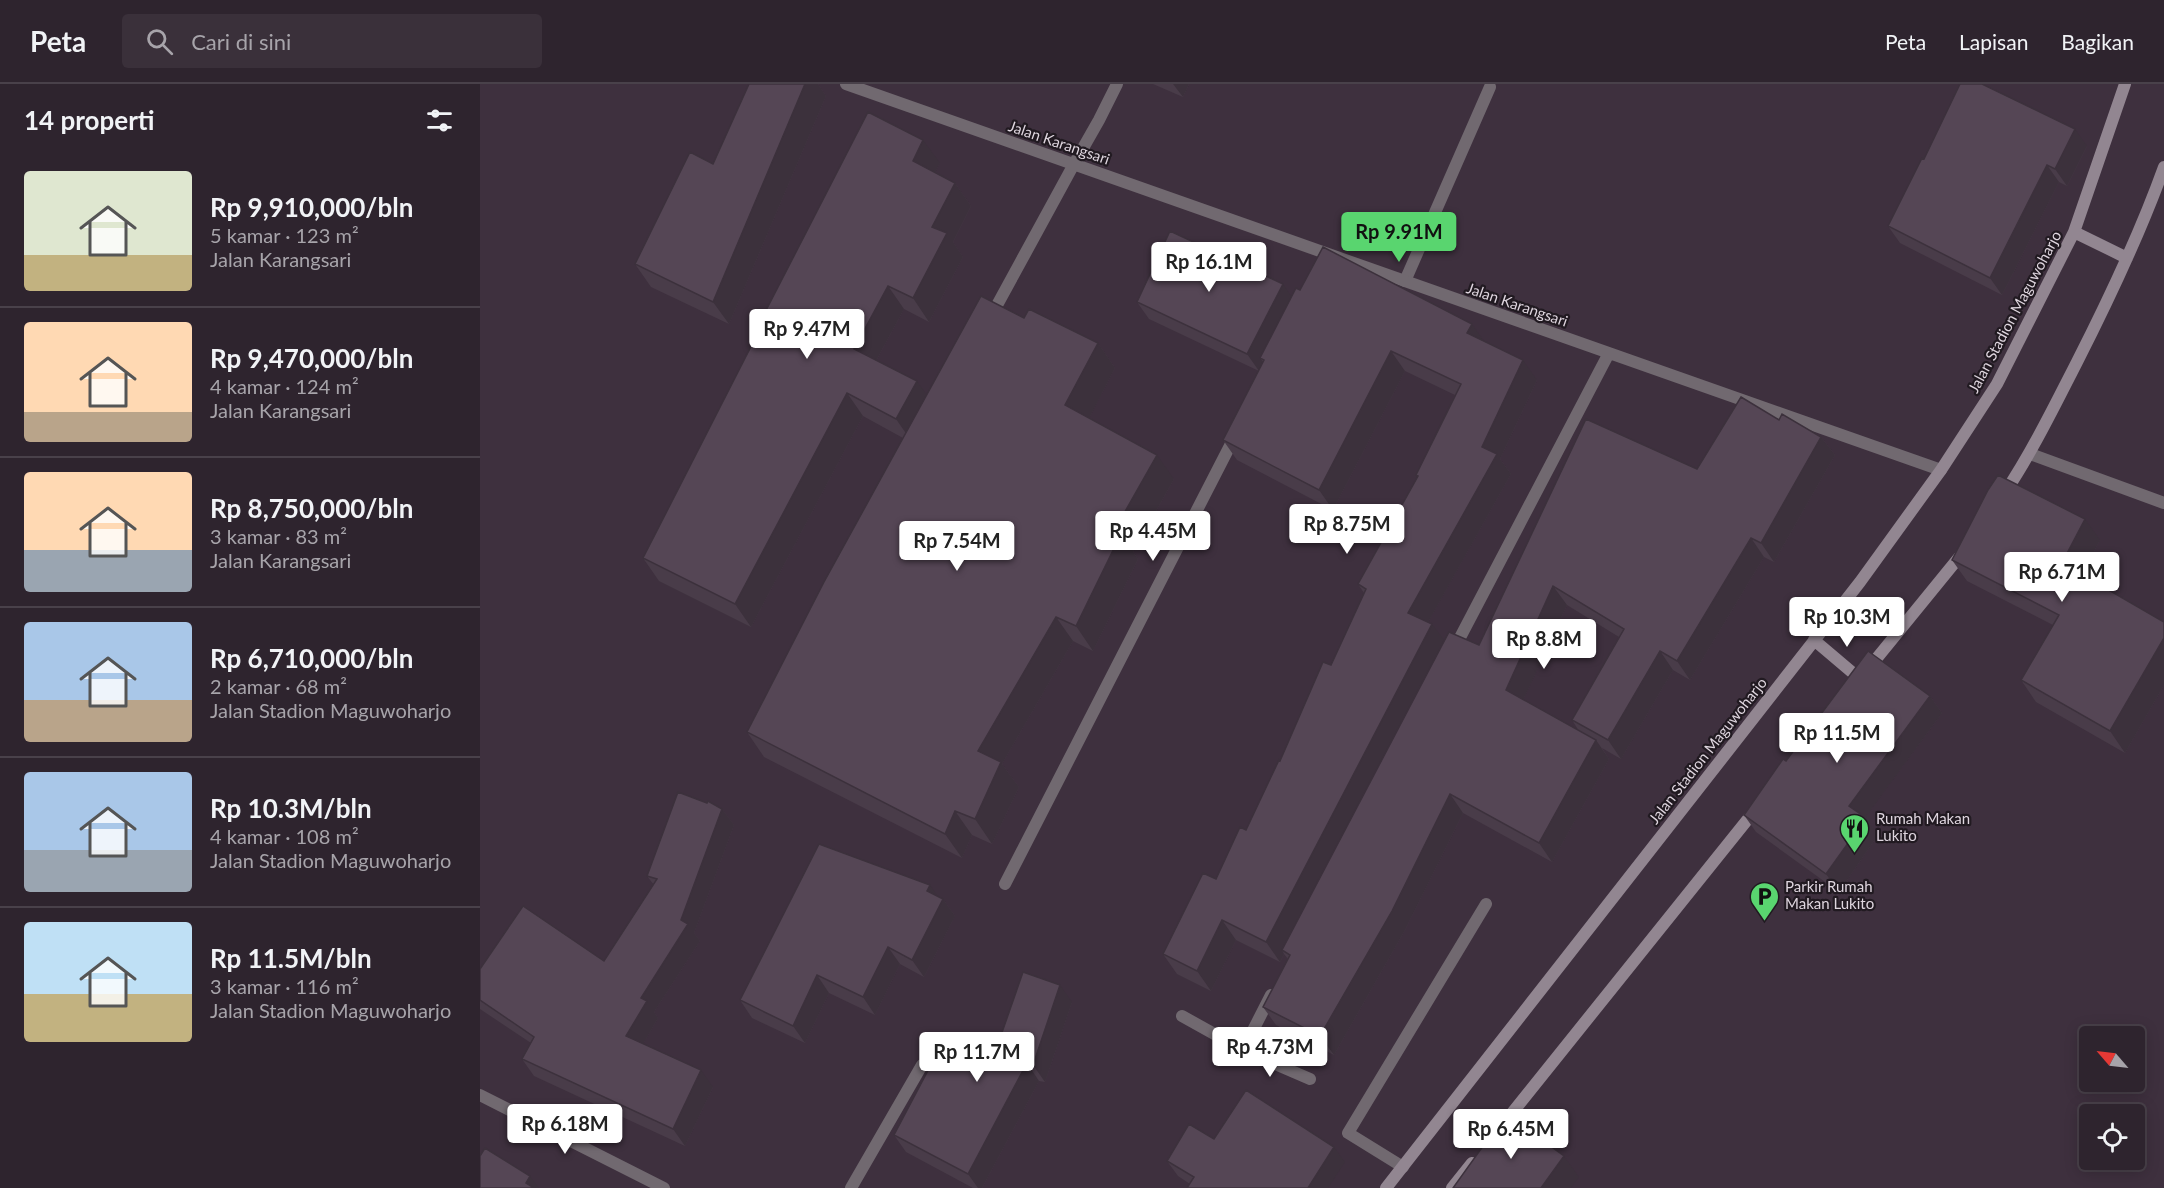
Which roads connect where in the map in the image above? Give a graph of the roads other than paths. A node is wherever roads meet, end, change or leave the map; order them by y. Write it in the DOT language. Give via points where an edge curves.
graph roads {
  1 [pos="846,84"];
  2 [pos="1117,84"];
  3 [pos="2125,84"];
  4 [pos="1490,87"];
  5 [pos="1074,164"];
  6 [pos="2164,167"];
  7 [pos="2074,232"];
  8 [pos="2127,258"];
  9 [pos="1405,281"];
  10 [pos="982,333"];
  11 [pos="1609,353"];
  12 [pos="1244,418"];
  13 [pos="2030,454"];
  14 [pos="1941,470"];
  15 [pos="2000,501"];
  16 [pos="2164,503"];
  17 [pos="1974,538"];
  18 [pos="1814,640"];
  19 [pos="1448,659"];
  20 [pos="1764,800"];
  21 [pos="1005,884"];
  22 [pos="1486,904"];
  23 [pos="1276,986"];
  24 [pos="1182,1016"];
  25 [pos="1243,1050"];
  26 [pos="922,1065"];
  27 [pos="1310,1079"];
  28 [pos="480,1095"];
  29 [pos="1403,1167"];
  30 [pos="664,1188"];
  31 [pos="851,1188"];
  32 [pos="1386,1188"];
  33 [pos="1452,1188"];
  1 -- 5 [label="street, Jalan Karangsari"];
  2 -- 5 [label="street"];
  3 -- 7 [label="main road, Jalan Stadion Maguwoharjo"];
  4 -- 9 [label="street"];
  5 -- 9 [label="street, Jalan Karangsari" via="1327,260"];
  5 -- 10 [label="street"];
  6 -- 8 [label="main road"];
  7 -- 8 [label="main road"];
  7 -- 14 [label="main road, Jalan Stadion Maguwoharjo" via="1997,384"];
  8 -- 13 [label="main road"];
  9 -- 11 [label="street, Jalan Karangsari"];
  11 -- 14 [label="street, Jalan Karangsari"];
  11 -- 19 [label="street"];
  12 -- 21 [label="street"];
  13 -- 15 [label="main road"];
  13 -- 16 [label="street"];
  14 -- 18 [label="main road, Jalan Stadion Maguwoharjo"];
  17 -- 18 [label="main road" via="1857,684"];
  18 -- 29 [label="main road, Jalan Stadion Maguwoharjo"];
  20 -- 33 [label="main road"];
  22 -- 29 [label="street" via="1348,1133"];
  23 -- 25 [label="street"];
  24 -- 25 [label="street"];
  25 -- 27 [label="street"];
  26 -- 31 [label="street"];
  28 -- 30 [label="street"];
  29 -- 32 [label="main road, Jalan Stadion Maguwoharjo"];
}
